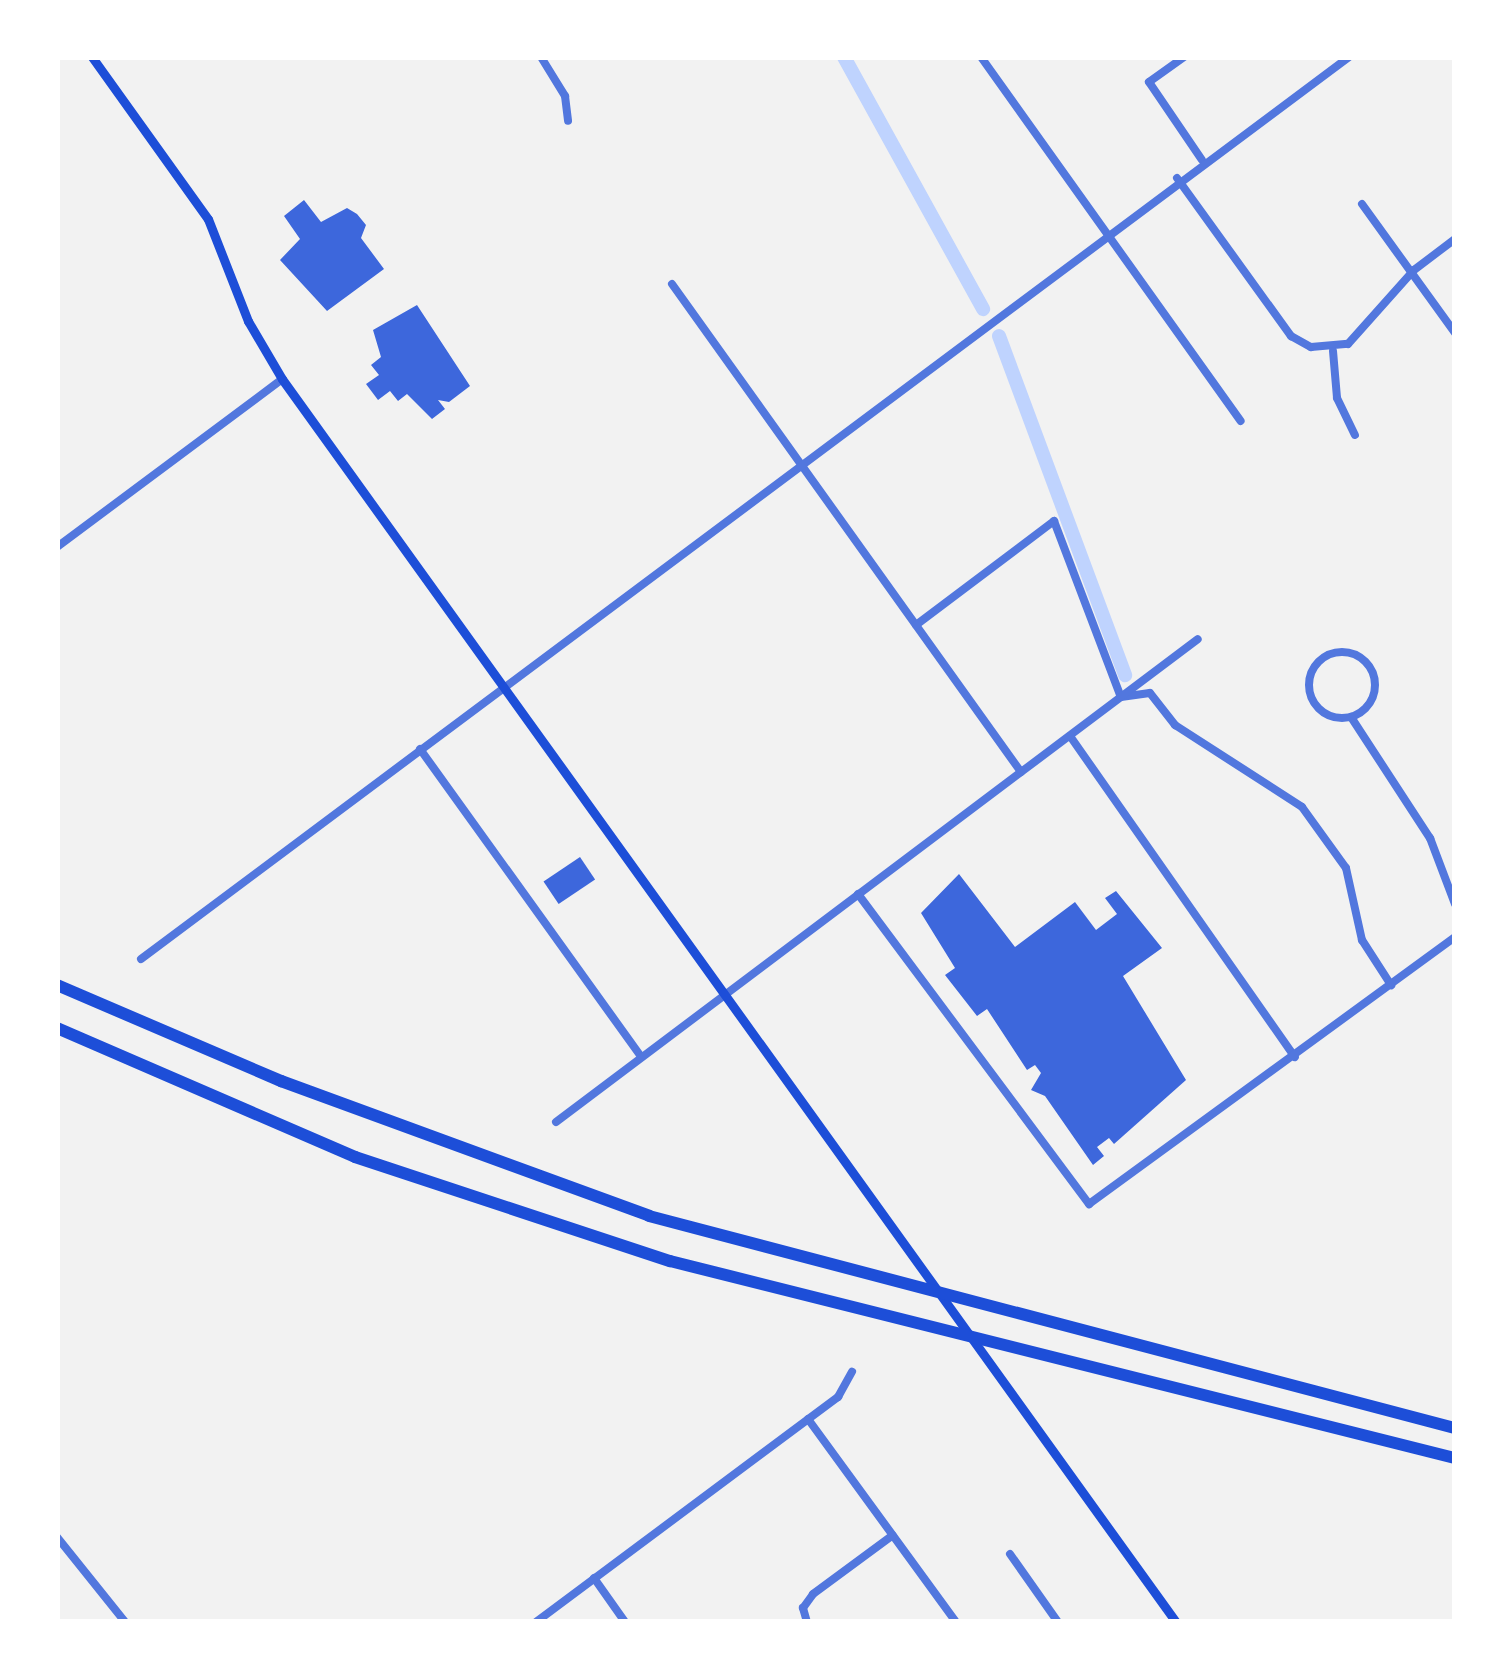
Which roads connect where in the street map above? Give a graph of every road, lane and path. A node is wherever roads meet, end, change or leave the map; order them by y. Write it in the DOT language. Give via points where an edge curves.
graph roads {
  1 [pos="92,57"];
  2 [pos="541,57"];
  3 [pos="980,57"];
  4 [pos="1184,57"];
  5 [pos="1348,57"];
  6 [pos="568,121"];
  7 [pos="1202,160"];
  8 [pos="1178,178"];
  9 [pos="1362,204"];
  10 [pos="1106,232"];
  11 [pos="1455,239"];
  12 [pos="1411,273"];
  13 [pos="672,284"];
  14 [pos="1455,334"];
  15 [pos="1333,351"];
  16 [pos="282,379"];
  17 [pos="1241,421"];
  18 [pos="1355,434"];
  19 [pos="800,464"];
  20 [pos="57,547"];
  21 [pos="916,625"];
  22 [pos="1198,639"];
  23 [pos="503,686"];
  24 [pos="1121,698"];
  25 [pos="1351,717"];
  26 [pos="1070,736"];
  27 [pos="420,749"];
  28 [pos="1021,772"];
  29 [pos="859,894"];
  30 [pos="1455,904"];
  31 [pos="1455,937"];
  32 [pos="141,959"];
  33 [pos="57,985"];
  34 [pos="1391,985"];
  35 [pos="724,995"];
  36 [pos="57,1028"];
  37 [pos="641,1057"];
  38 [pos="1294,1057"];
  39 [pos="556,1122"];
  40 [pos="852,1372"];
  41 [pos="808,1419"];
  42 [pos="1455,1428"];
  43 [pos="1455,1460"];
  44 [pos="893,1535"];
  45 [pos="57,1537"];
  46 [pos="1010,1554"];
  47 [pos="595,1578"];
  48 [pos="125,1622"];
  49 [pos="536,1622"];
  50 [pos="625,1622"];
  51 [pos="807,1622"];
  52 [pos="956,1622"];
  53 [pos="1058,1622"];
  54 [pos="1176,1622"];
  1 -- 16 [label="main road" via="208,219 248,321"];
  2 -- 6 [label="street" via="565,96"];
  3 -- 10 [label="street"];
  4 -- 7 [label="street" via="1149,82"];
  5 -- 7 [label="street"];
  7 -- 8 [label="street"];
  8 -- 10 [label="street"];
  8 -- 15 [label="street" via="1291,336"];
  9 -- 12 [label="street"];
  10 -- 17 [label="street"];
  10 -- 19 [label="street"];
  11 -- 12 [label="street"];
  12 -- 14 [label="street"];
  12 -- 15 [label="street" via="1362,332"];
  13 -- 19 [label="street"];
  15 -- 18 [label="street" via="1337,398"];
  16 -- 20 [label="street"];
  16 -- 23 [label="main road"];
  19 -- 21 [label="street"];
  19 -- 23 [label="street"];
  21 -- 24 [label="street" via="1054,520"];
  21 -- 28 [label="street"];
  22 -- 24 [label="street"];
  23 -- 27 [label="street"];
  23 -- 35 [label="main road"];
  24 -- 26 [label="street"];
  24 -- 34 [label="street" via="1150,693 1174,725 1302,807 1346,868 1362,940"];
  25 -- 25 [label="street" via="1369,705 1373,674 1360,657 1329,654 1313,669 1313,701 1329,716"];
  25 -- 30 [label="street" via="1430,838"];
  26 -- 28 [label="street"];
  26 -- 38 [label="street"];
  27 -- 32 [label="street"];
  27 -- 37 [label="street"];
  28 -- 29 [label="street"];
  29 -- 35 [label="street"];
  29 -- 38 [label="street" via="1089,1204"];
  31 -- 34 [label="street"];
  33 -- 42 [label="highway" via="280,1081 649,1216"];
  34 -- 38 [label="street"];
  35 -- 37 [label="street"];
  35 -- 54 [label="main road"];
  36 -- 43 [label="highway" via="355,1157 670,1262"];
  37 -- 39 [label="street"];
  40 -- 41 [label="street" via="838,1396"];
  41 -- 44 [label="street"];
  41 -- 47 [label="street"];
  44 -- 51 [label="street" via="813,1594 803,1608"];
  44 -- 52 [label="street"];
  45 -- 48 [label="street"];
  46 -- 53 [label="street"];
  47 -- 49 [label="street"];
  47 -- 50 [label="street"];
}
